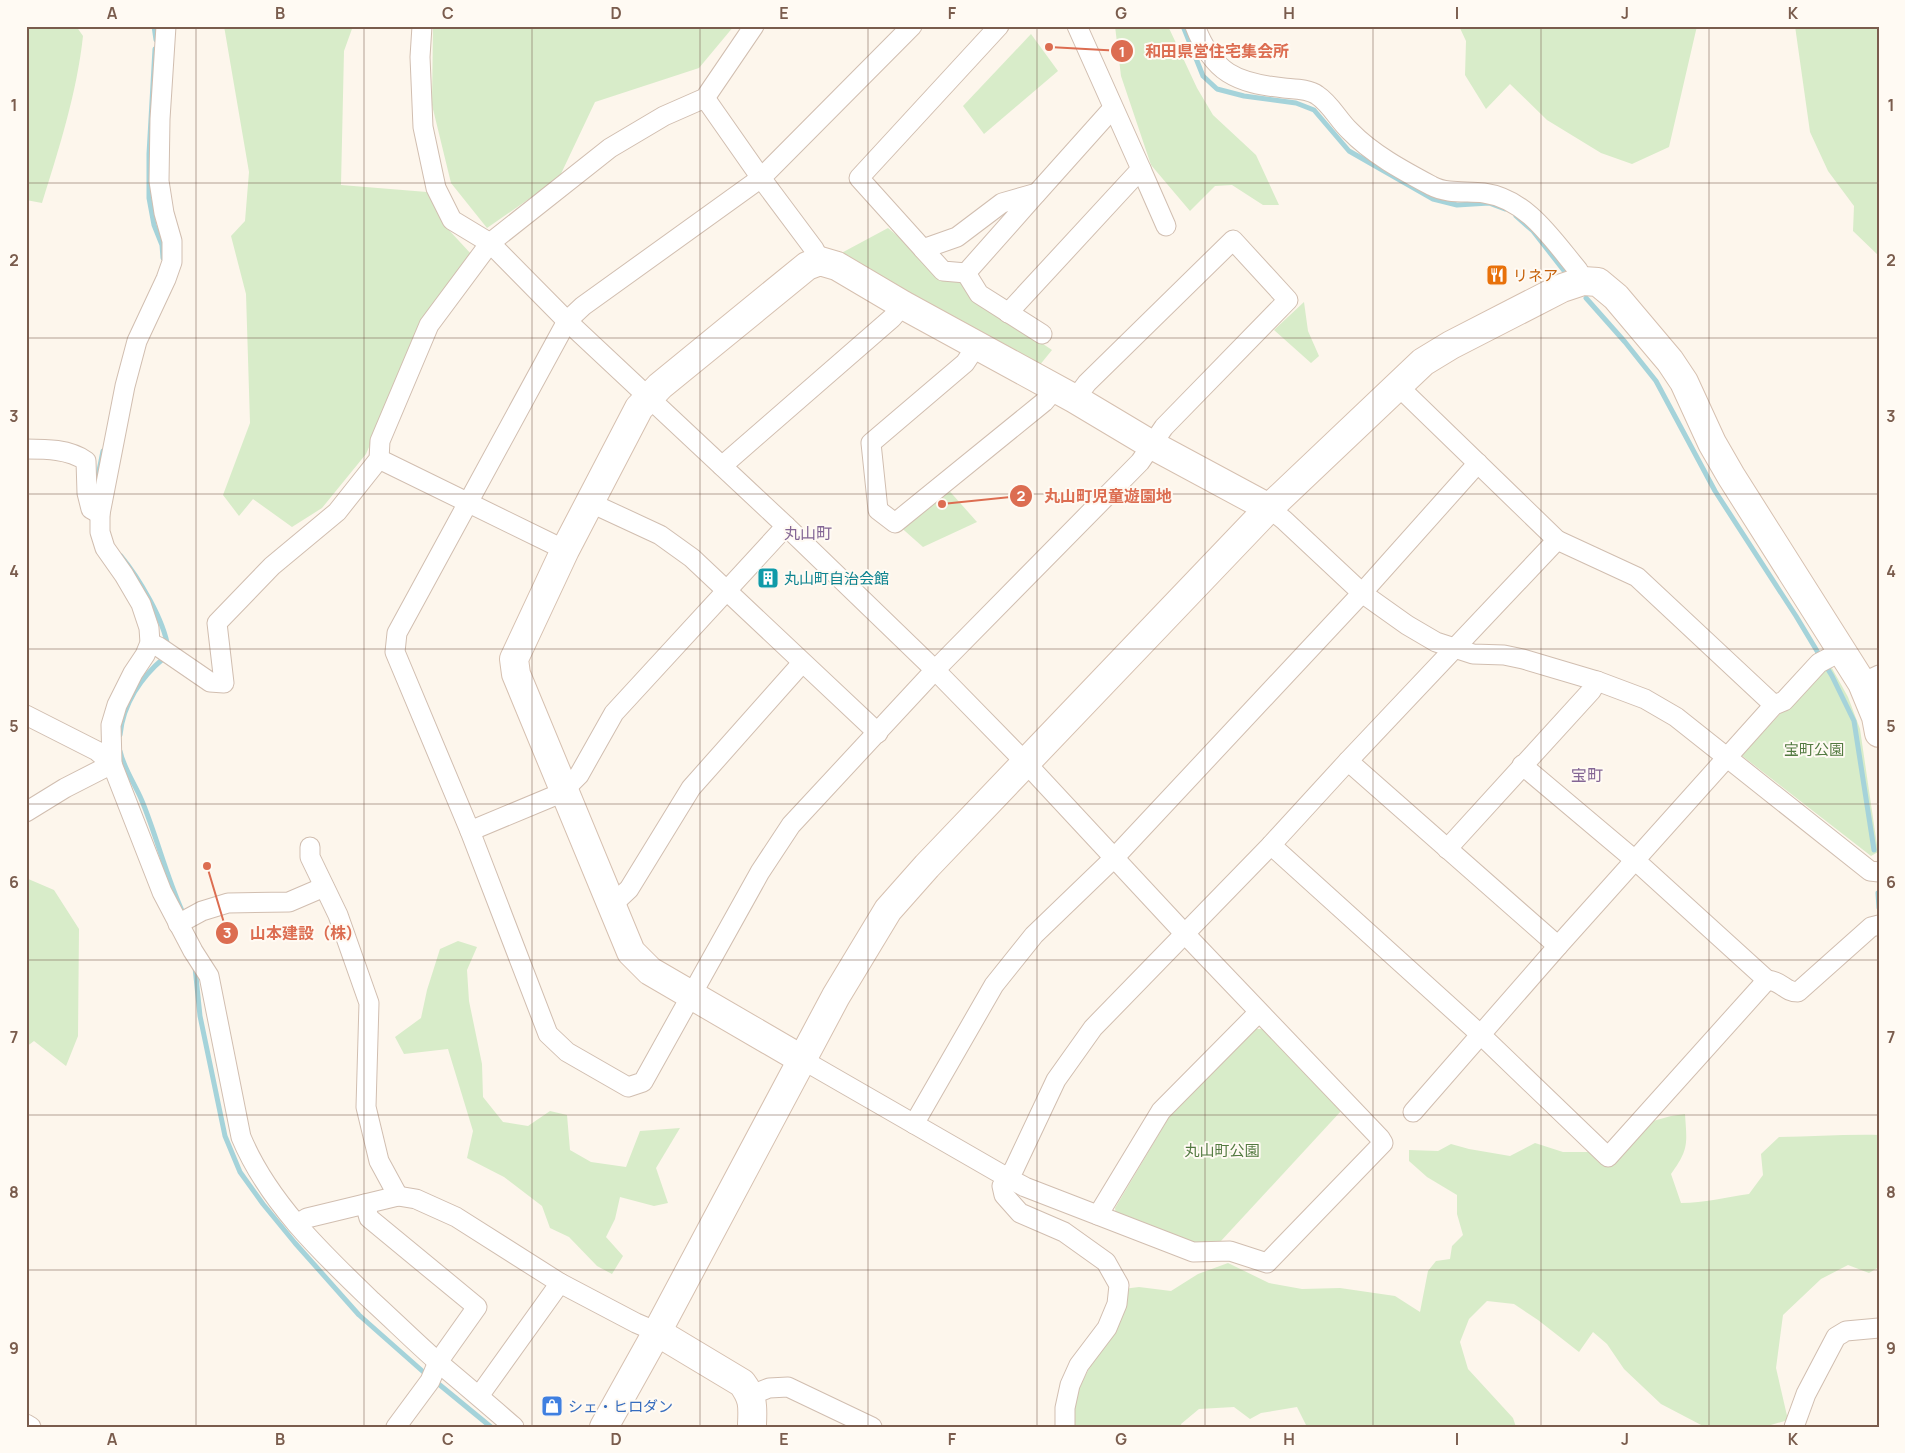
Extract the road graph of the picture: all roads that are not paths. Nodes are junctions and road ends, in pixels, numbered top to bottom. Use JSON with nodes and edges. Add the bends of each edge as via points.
{"nodes":[{"id":1,"x":166,"y":26,"type":"edge"},
{"id":2,"x":422,"y":26,"type":"edge"},
{"id":3,"x":754,"y":26,"type":"edge"},
{"id":4,"x":912,"y":26,"type":"edge"},
{"id":5,"x":999,"y":26,"type":"edge"},
{"id":6,"x":1077,"y":26,"type":"edge"},
{"id":7,"x":1195,"y":26,"type":"edge"},
{"id":8,"x":705,"y":98,"type":"junction"},
{"id":9,"x":1113,"y":108,"type":"junction"},
{"id":10,"x":1140,"y":169,"type":"junction"},
{"id":11,"x":761,"y":178,"type":"junction"},
{"id":12,"x":1037,"y":192,"type":"junction"},
{"id":13,"x":1166,"y":226,"type":"dead end"},
{"id":14,"x":490,"y":243,"type":"junction"},
{"id":15,"x":923,"y":249,"type":"junction"},
{"id":16,"x":820,"y":261,"type":"junction"},
{"id":17,"x":966,"y":273,"type":"junction"},
{"id":18,"x":1583,"y":281,"type":"junction"},
{"id":19,"x":903,"y":305,"type":"junction"},
{"id":20,"x":1008,"y":313,"type":"junction"},
{"id":21,"x":566,"y":322,"type":"junction"},
{"id":22,"x":1042,"y":334,"type":"dead end"},
{"id":23,"x":977,"y":345,"type":"junction"},
{"id":24,"x":1398,"y":385,"type":"junction"},
{"id":25,"x":1066,"y":394,"type":"junction"},
{"id":26,"x":649,"y":397,"type":"junction"},
{"id":27,"x":1152,"y":445,"type":"junction"},
{"id":28,"x":26,"y":449,"type":"edge"},
{"id":29,"x":379,"y":460,"type":"junction"},
{"id":30,"x":1478,"y":463,"type":"junction"},
{"id":31,"x":722,"y":466,"type":"junction"},
{"id":32,"x":467,"y":502,"type":"junction"},
{"id":33,"x":591,"y":503,"type":"junction"},
{"id":34,"x":1269,"y":508,"type":"junction"},
{"id":35,"x":100,"y":514,"type":"junction"},
{"id":36,"x":786,"y":526,"type":"junction"},
{"id":37,"x":1557,"y":540,"type":"junction"},
{"id":38,"x":565,"y":550,"type":"junction"},
{"id":39,"x":726,"y":590,"type":"junction"},
{"id":40,"x":1362,"y":593,"type":"junction"},
{"id":41,"x":150,"y":644,"type":"junction"},
{"id":42,"x":1454,"y":649,"type":"junction"},
{"id":43,"x":1842,"y":651,"type":"junction"},
{"id":44,"x":802,"y":663,"type":"junction"},
{"id":45,"x":935,"y":670,"type":"junction"},
{"id":46,"x":1870,"y":679,"type":"edge"},
{"id":47,"x":1597,"y":681,"type":"junction"},
{"id":48,"x":1774,"y":705,"type":"junction"},
{"id":49,"x":26,"y":715,"type":"edge"},
{"id":50,"x":878,"y":733,"type":"junction"},
{"id":51,"x":1879,"y":733,"type":"edge"},
{"id":52,"x":1727,"y":759,"type":"junction"},
{"id":53,"x":1348,"y":761,"type":"junction"},
{"id":54,"x":1025,"y":762,"type":"junction"},
{"id":55,"x":112,"y":764,"type":"junction"},
{"id":56,"x":1522,"y":766,"type":"junction"},
{"id":57,"x":564,"y":790,"type":"junction"},
{"id":58,"x":26,"y":812,"type":"edge"},
{"id":59,"x":470,"y":831,"type":"junction"},
{"id":60,"x":1271,"y":845,"type":"junction"},
{"id":61,"x":310,"y":847,"type":"dead end"},
{"id":62,"x":1447,"y":849,"type":"junction"},
{"id":63,"x":1115,"y":857,"type":"junction"},
{"id":64,"x":1636,"y":861,"type":"junction"},
{"id":65,"x":1879,"y":872,"type":"edge"},
{"id":66,"x":324,"y":887,"type":"junction"},
{"id":67,"x":612,"y":905,"type":"junction"},
{"id":68,"x":178,"y":924,"type":"junction"},
{"id":69,"x":1878,"y":925,"type":"edge"},
{"id":70,"x":1185,"y":934,"type":"junction"},
{"id":71,"x":1558,"y":946,"type":"junction"},
{"id":72,"x":1767,"y":980,"type":"junction"},
{"id":73,"x":691,"y":996,"type":"junction"},
{"id":74,"x":1259,"y":1012,"type":"junction"},
{"id":75,"x":1481,"y":1035,"type":"junction"},
{"id":76,"x":803,"y":1060,"type":"junction"},
{"id":77,"x":1413,"y":1112,"type":"dead end"},
{"id":78,"x":914,"y":1124,"type":"junction"},
{"id":79,"x":1008,"y":1178,"type":"junction"},
{"id":80,"x":398,"y":1196,"type":"junction"},
{"id":81,"x":365,"y":1204,"type":"junction"},
{"id":82,"x":1098,"y":1215,"type":"junction"},
{"id":83,"x":298,"y":1224,"type":"junction"},
{"id":84,"x":560,"y":1283,"type":"junction"},
{"id":85,"x":1879,"y":1328,"type":"edge"},
{"id":86,"x":657,"y":1332,"type":"junction"},
{"id":87,"x":438,"y":1362,"type":"junction"},
{"id":88,"x":751,"y":1395,"type":"junction"},
{"id":89,"x":478,"y":1396,"type":"junction"},
{"id":90,"x":26,"y":1424,"type":"edge"},
{"id":91,"x":753,"y":1426,"type":"edge"},
{"id":92,"x":31,"y":1427,"type":"edge"},
{"id":93,"x":396,"y":1427,"type":"edge"},
{"id":94,"x":514,"y":1427,"type":"edge"},
{"id":95,"x":604,"y":1427,"type":"edge"},
{"id":96,"x":872,"y":1427,"type":"edge"},
{"id":97,"x":1065,"y":1427,"type":"edge"},
{"id":98,"x":1794,"y":1427,"type":"edge"}],
"edges":[{"from":1,"to":35,"type":"street","via":[[160,181],[172,241],[172,262],[137,341],[124,386]]},
{"from":2,"to":14,"type":"street","via":[[420,57],[424,127],[436,188],[452,220]]},
{"from":3,"to":8,"type":"street"},
{"from":4,"to":11,"type":"street"},
{"from":5,"to":15,"type":"street","via":[[859,178]]},
{"from":6,"to":9,"type":"street"},
{"from":7,"to":18,"type":"street","via":[[1201,43],[1219,67],[1233,78],[1316,94],[1349,131],[1371,149],[1434,188],[1485,193],[1510,200],[1531,215],[1578,270]]},
{"from":8,"to":11,"type":"street"},
{"from":8,"to":14,"type":"street","via":[[664,116],[610,148]]},
{"from":9,"to":10,"type":"street"},
{"from":9,"to":12,"type":"street"},
{"from":10,"to":13,"type":"street"},
{"from":10,"to":20,"type":"street"},
{"from":11,"to":16,"type":"street"},
{"from":11,"to":21,"type":"street","via":[[583,306]]},
{"from":12,"to":15,"type":"street","via":[[1002,203],[957,237]]},
{"from":12,"to":17,"type":"street"},
{"from":14,"to":21,"type":"street"},
{"from":14,"to":29,"type":"street","via":[[429,325],[380,441]]},
{"from":15,"to":17,"type":"street","via":[[943,271]]},
{"from":16,"to":19,"type":"street","via":[[837,266]]},
{"from":16,"to":26,"type":"street","via":[[807,266]]},
{"from":17,"to":20,"type":"street","via":[[979,294]]},
{"from":18,"to":24,"type":"street","via":[[1562,288],[1451,345],[1422,362]]},
{"from":18,"to":43,"type":"street","via":[[1598,282],[1616,298],[1670,361],[1684,382],[1731,476]]},
{"from":19,"to":23,"type":"street"},
{"from":19,"to":31,"type":"street"},
{"from":20,"to":22,"type":"street"},
{"from":21,"to":26,"type":"street"},
{"from":21,"to":32,"type":"street"},
{"from":23,"to":25,"type":"street"},
{"from":23,"to":25,"type":"street","via":[[965,363],[871,444],[878,510],[895,523],[1044,402]]},
{"from":24,"to":30,"type":"street"},
{"from":24,"to":34,"type":"street"},
{"from":25,"to":27,"type":"street"},
{"from":25,"to":27,"type":"street","via":[[1087,383],[1233,240],[1288,300],[1164,427]]},
{"from":26,"to":31,"type":"street"},
{"from":26,"to":33,"type":"street","via":[[639,408]]},
{"from":27,"to":34,"type":"street"},
{"from":27,"to":45,"type":"street","via":[[1140,462]]},
{"from":28,"to":35,"type":"street","via":[[78,455],[86,461],[91,509]]},
{"from":29,"to":32,"type":"street"},
{"from":29,"to":41,"type":"street","via":[[338,512],[272,566],[218,623],[224,683],[210,682]]},
{"from":30,"to":37,"type":"street"},
{"from":30,"to":40,"type":"street"},
{"from":31,"to":36,"type":"street"},
{"from":32,"to":38,"type":"street"},
{"from":32,"to":59,"type":"street","via":[[397,633],[395,652]]},
{"from":33,"to":38,"type":"street"},
{"from":33,"to":39,"type":"street","via":[[660,535],[692,558]]},
{"from":34,"to":40,"type":"street"},
{"from":34,"to":54,"type":"street"},
{"from":35,"to":41,"type":"street","via":[[100,532],[105,548],[140,604],[149,628]]},
{"from":36,"to":39,"type":"street"},
{"from":36,"to":45,"type":"street"},
{"from":37,"to":42,"type":"street"},
{"from":37,"to":48,"type":"street","via":[[1637,577]]},
{"from":38,"to":57,"type":"street","via":[[514,659],[516,674]]},
{"from":39,"to":44,"type":"street"},
{"from":39,"to":57,"type":"street","via":[[614,713],[579,775]]},
{"from":40,"to":42,"type":"street","via":[[1407,625]]},
{"from":40,"to":63,"type":"street"},
{"from":41,"to":55,"type":"street","via":[[117,705],[111,726]]},
{"from":42,"to":47,"type":"street","via":[[1522,659]]},
{"from":42,"to":53,"type":"street"},
{"from":43,"to":46,"type":"street"},
{"from":43,"to":48,"type":"street","via":[[1819,663],[1784,702]]},
{"from":44,"to":50,"type":"street"},
{"from":44,"to":67,"type":"street","via":[[691,788],[629,889]]},
{"from":45,"to":50,"type":"street"},
{"from":45,"to":54,"type":"street"},
{"from":46,"to":51,"type":"street"},
{"from":47,"to":52,"type":"street","via":[[1645,699],[1676,717]]},
{"from":47,"to":56,"type":"street"},
{"from":48,"to":52,"type":"street"},
{"from":49,"to":55,"type":"street","via":[[97,752]]},
{"from":50,"to":73,"type":"street","via":[[791,825],[760,872]]},
{"from":52,"to":64,"type":"street"},
{"from":52,"to":65,"type":"street","via":[[1870,871]]},
{"from":53,"to":60,"type":"street"},
{"from":53,"to":62,"type":"street"},
{"from":54,"to":63,"type":"street"},
{"from":54,"to":76,"type":"street","via":[[888,910],[836,996]]},
{"from":55,"to":58,"type":"street"},
{"from":55,"to":68,"type":"street","via":[[162,892]]},
{"from":56,"to":62,"type":"street"},
{"from":56,"to":64,"type":"street"},
{"from":57,"to":59,"type":"street"},
{"from":57,"to":67,"type":"street"},
{"from":59,"to":73,"type":"street","via":[[548,1034],[567,1052],[628,1087],[643,1082]]},
{"from":60,"to":70,"type":"street"},
{"from":60,"to":75,"type":"street"},
{"from":61,"to":66,"type":"street","via":[[310,857]]},
{"from":62,"to":71,"type":"street"},
{"from":63,"to":70,"type":"street"},
{"from":63,"to":78,"type":"street","via":[[1034,935],[994,984]]},
{"from":64,"to":71,"type":"street"},
{"from":64,"to":72,"type":"street"},
{"from":66,"to":68,"type":"street","via":[[289,902],[228,903]]},
{"from":66,"to":80,"type":"street","via":[[338,915],[369,1003],[366,1107],[380,1161]]},
{"from":67,"to":73,"type":"street","via":[[631,952],[650,971]]},
{"from":68,"to":83,"type":"street","via":[[210,976],[241,1136],[250,1160]]},
{"from":69,"to":72,"type":"street","via":[[1871,927],[1798,992],[1791,992],[1776,981]]},
{"from":70,"to":74,"type":"street"},
{"from":70,"to":79,"type":"street","via":[[1093,1028],[1056,1080]]},
{"from":71,"to":75,"type":"street"},
{"from":72,"to":75,"type":"street","via":[[1608,1157]]},
{"from":73,"to":76,"type":"street"},
{"from":74,"to":82,"type":"street","via":[[1161,1111]]},
{"from":74,"to":82,"type":"street","via":[[1383,1143],[1266,1263],[1230,1251],[1192,1252]]},
{"from":75,"to":77,"type":"street"},
{"from":76,"to":78,"type":"street"},
{"from":76,"to":86,"type":"street"},
{"from":78,"to":79,"type":"street"},
{"from":79,"to":82,"type":"street"},
{"from":79,"to":97,"type":"street","via":[[1002,1186],[1004,1196],[1020,1213],[1064,1232],[1106,1262],[1119,1285],[1117,1304],[1107,1328],[1079,1365],[1070,1386]]},
{"from":80,"to":81,"type":"street"},
{"from":80,"to":84,"type":"street","via":[[416,1199],[456,1217]]},
{"from":81,"to":83,"type":"street","via":[[307,1218]]},
{"from":81,"to":87,"type":"street","via":[[368,1218],[477,1307]]},
{"from":83,"to":87,"type":"street","via":[[350,1280]]},
{"from":84,"to":86,"type":"street"},
{"from":84,"to":89,"type":"street"},
{"from":85,"to":98,"type":"street","via":[[1846,1331],[1836,1337],[1806,1394]]},
{"from":86,"to":88,"type":"street","via":[[742,1383]]},
{"from":86,"to":95,"type":"street"},
{"from":87,"to":89,"type":"street"},
{"from":87,"to":93,"type":"street","via":[[430,1381]]},
{"from":88,"to":91,"type":"street"},
{"from":88,"to":96,"type":"street","via":[[768,1388],[788,1387]]},
{"from":89,"to":94,"type":"street"},
{"from":90,"to":92,"type":"street"}]}
